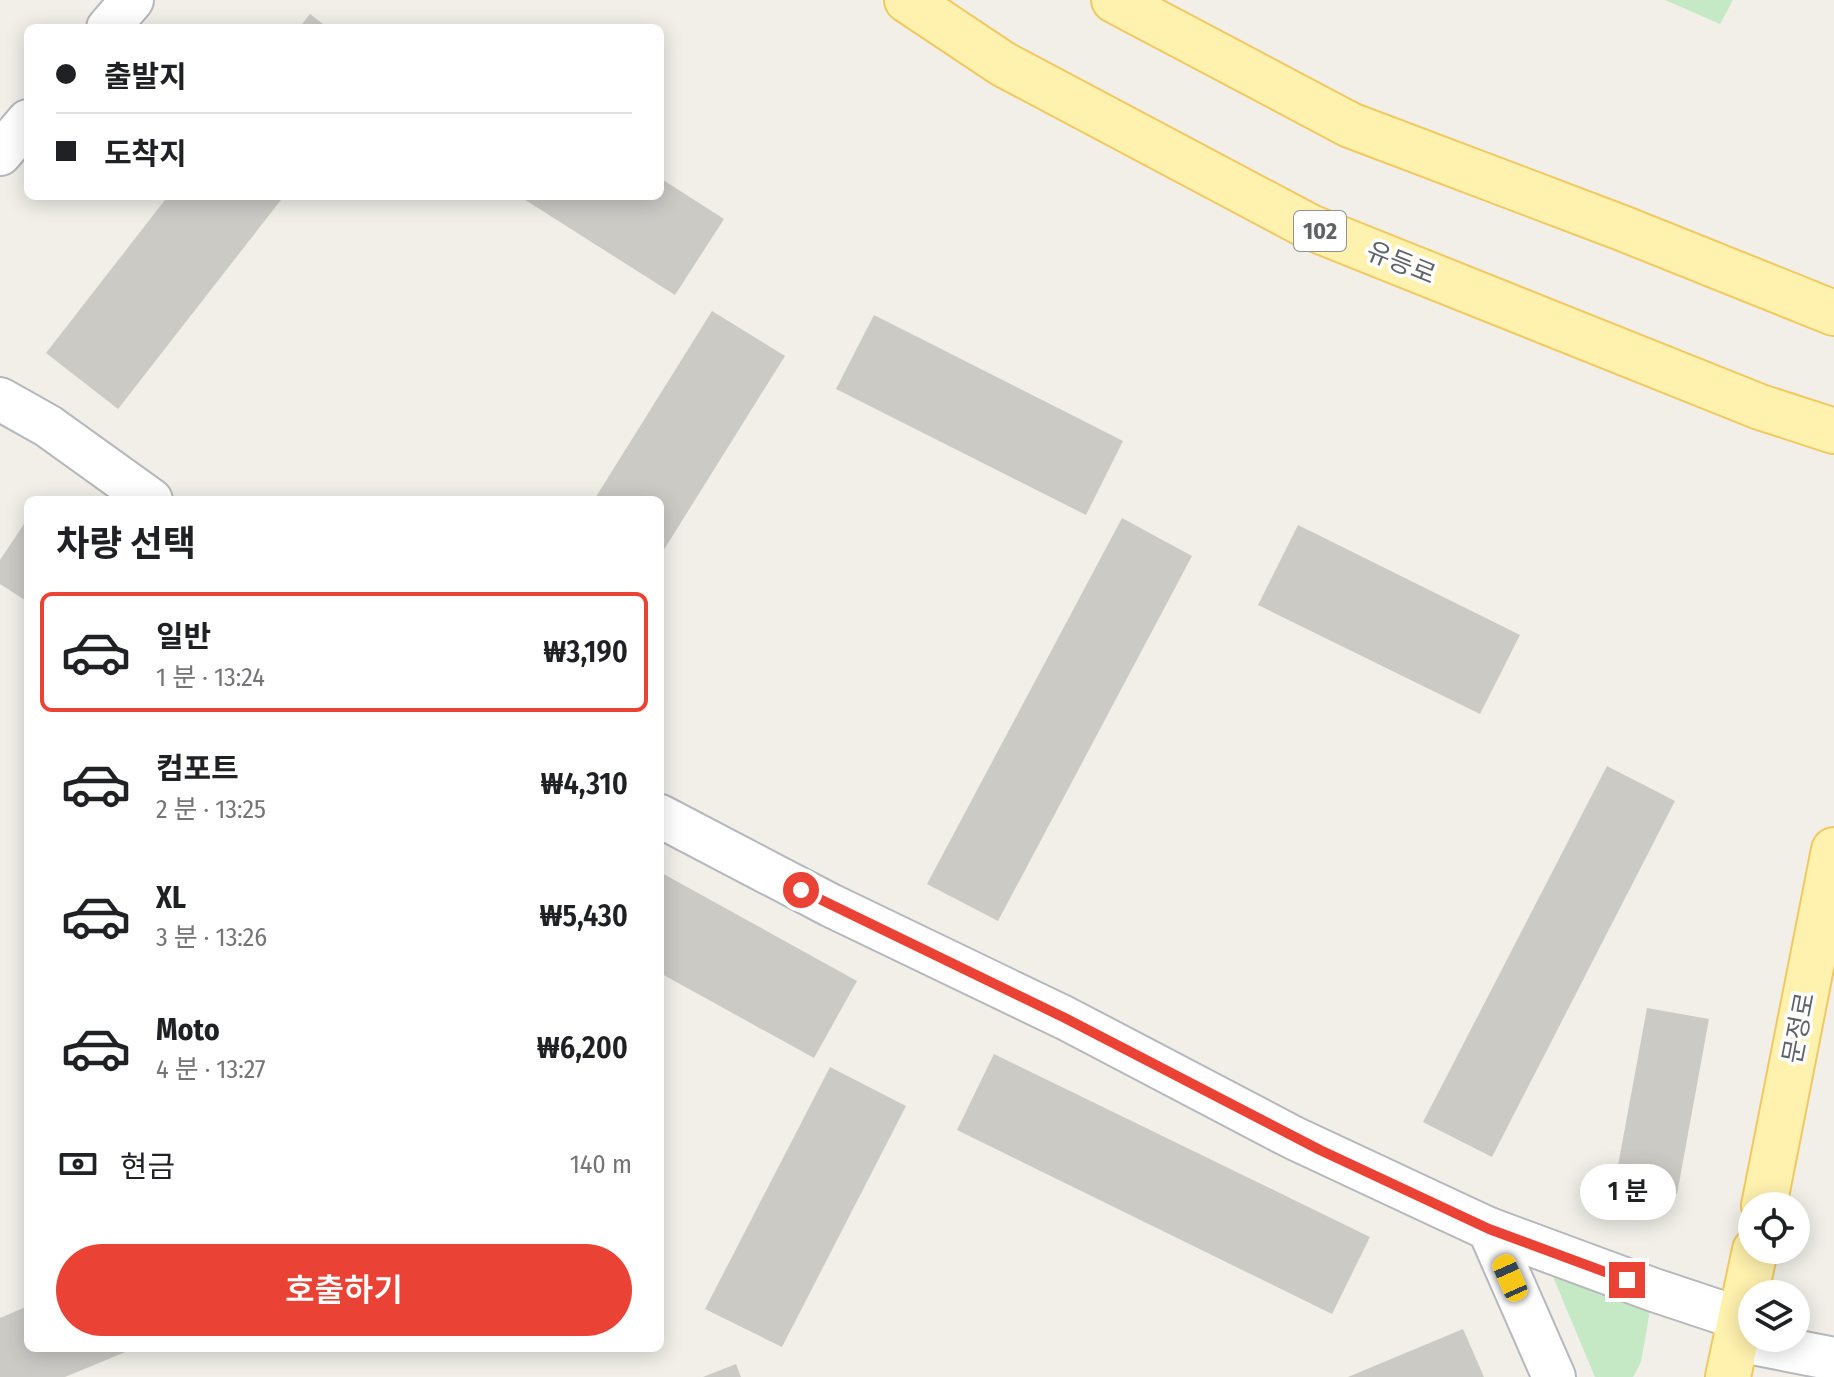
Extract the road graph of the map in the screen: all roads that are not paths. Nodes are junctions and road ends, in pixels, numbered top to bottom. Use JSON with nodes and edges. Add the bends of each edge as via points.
{"nodes":[{"id":1,"x":132,"y":0,"type":"edge"},
{"id":2,"x":907,"y":0,"type":"edge"},
{"id":3,"x":1114,"y":0,"type":"edge"},
{"id":4,"x":111,"y":24,"type":"edge"},
{"id":5,"x":24,"y":126,"type":"edge"},
{"id":6,"x":0,"y":154,"type":"edge"},
{"id":7,"x":1834,"y":313,"type":"edge"},
{"id":8,"x":0,"y":399,"type":"edge"},
{"id":9,"x":1834,"y":431,"type":"edge"},
{"id":10,"x":145,"y":496,"type":"edge"},
{"id":11,"x":664,"y":818,"type":"edge"},
{"id":12,"x":1834,"y":850,"type":"edge"},
{"id":13,"x":1767,"y":1192,"type":"edge"},
{"id":14,"x":1489,"y":1229,"type":"junction"},
{"id":15,"x":1752,"y":1264,"type":"edge"},
{"id":16,"x":1736,"y":1345,"type":"edge"},
{"id":17,"x":1834,"y":1359,"type":"edge"},
{"id":18,"x":1554,"y":1377,"type":"edge"}],
"edges":[{"from":1,"to":4,"type":"street"},
{"from":2,"to":9,"type":"main road","name":"유등로","number":"102","via":[[1003,64],[1310,227],[1760,407]]},
{"from":3,"to":7,"type":"main road","via":[[1350,125]]},
{"from":5,"to":6,"type":"street"},
{"from":8,"to":10,"type":"street","via":[[48,426]]},
{"from":11,"to":14,"type":"street","via":[[1294,1138]]},
{"from":12,"to":13,"type":"main road","name":"문정로"},
{"from":14,"to":16,"type":"street","via":[[1654,1290]]},
{"from":14,"to":18,"type":"street"},
{"from":15,"to":16,"type":"main road"},
{"from":16,"to":17,"type":"street"}]}
